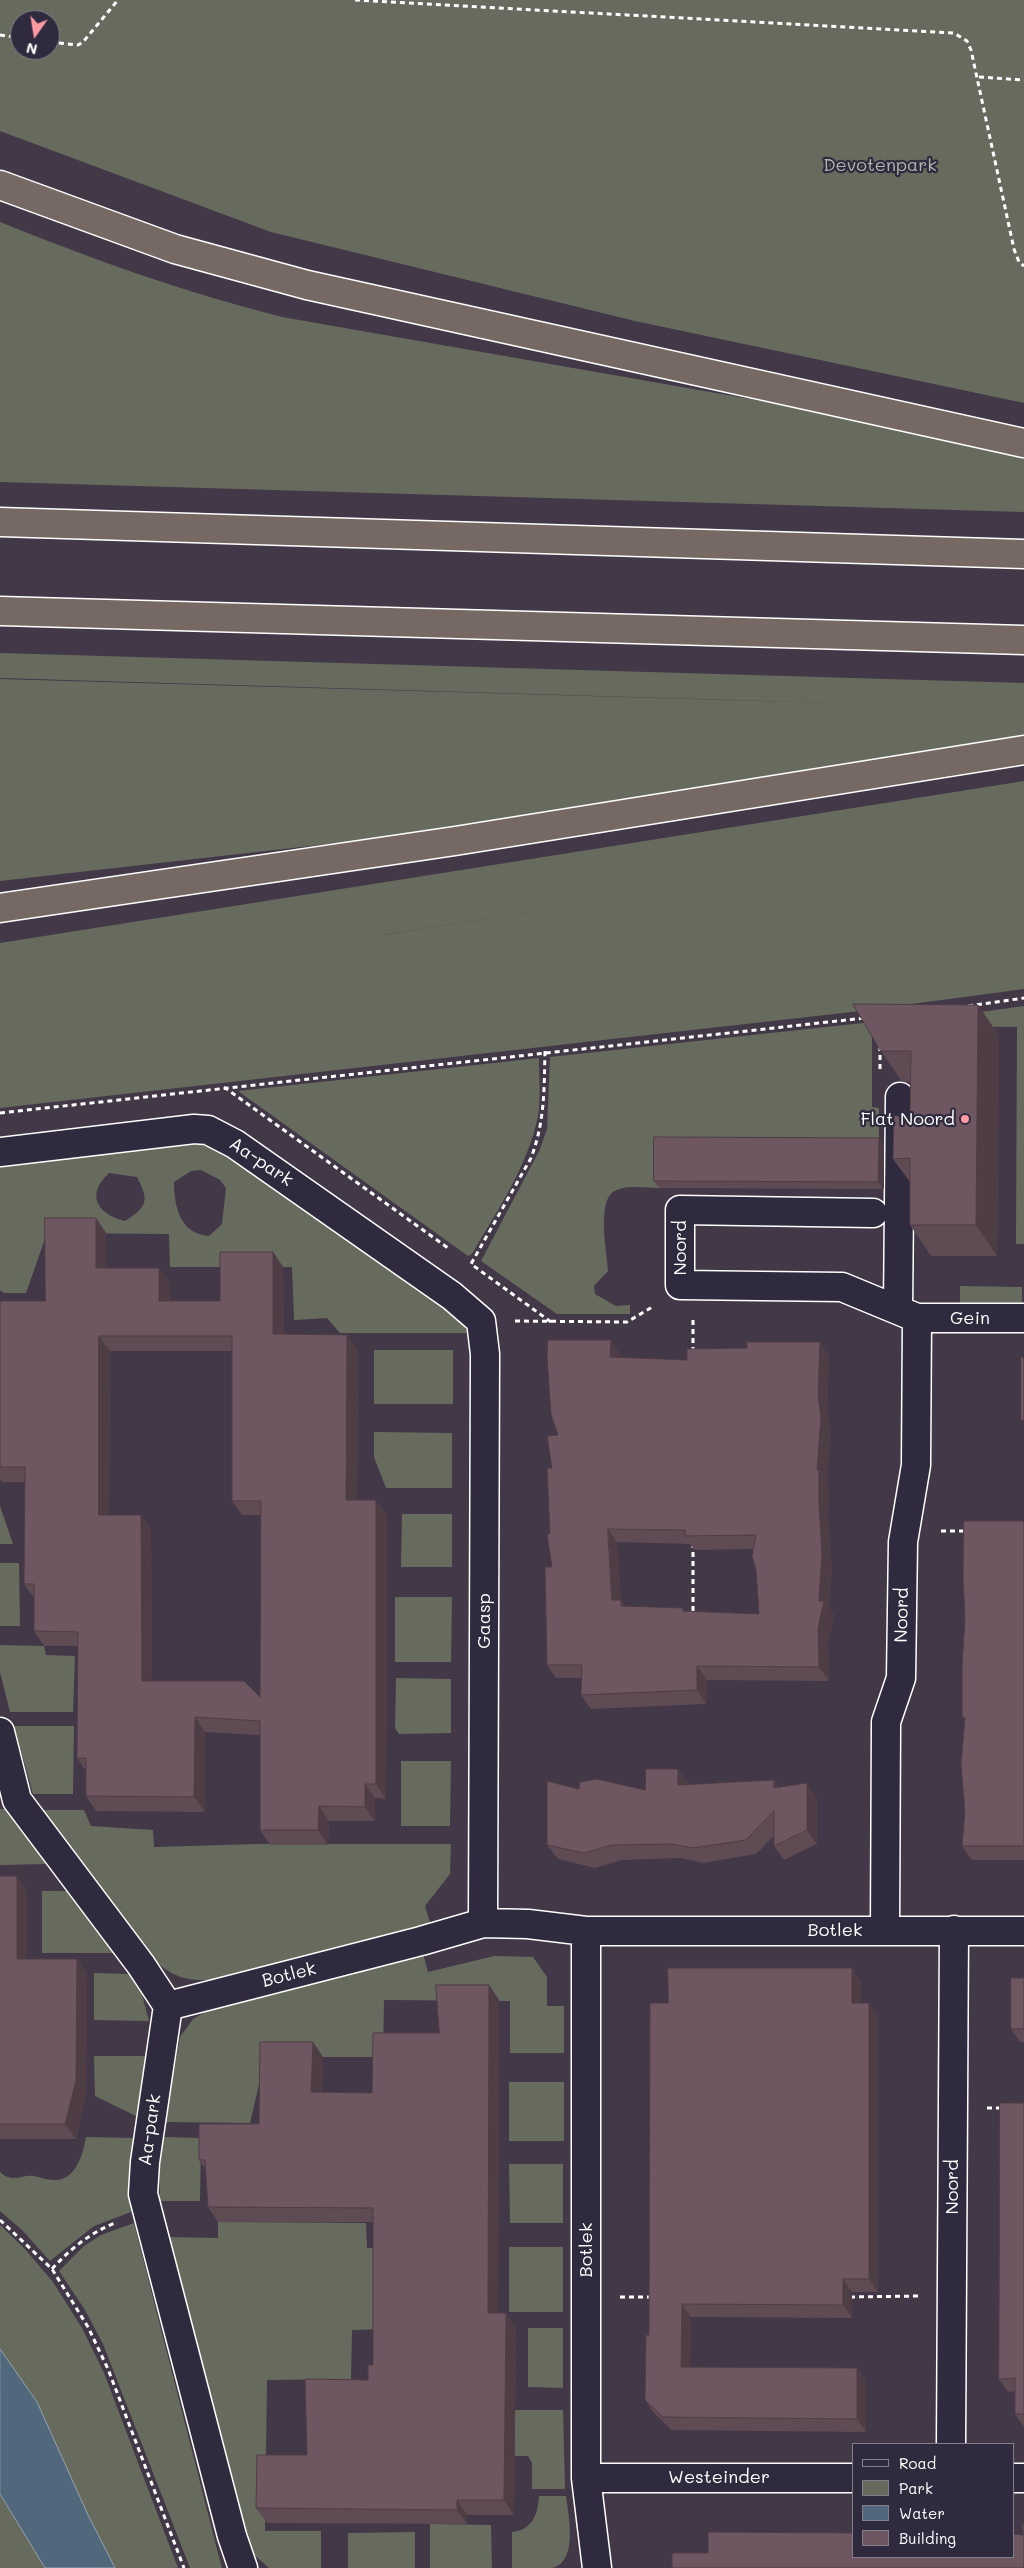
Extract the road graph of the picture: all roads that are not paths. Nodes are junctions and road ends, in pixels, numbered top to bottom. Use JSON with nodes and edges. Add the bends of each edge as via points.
{"nodes":[{"id":1,"x":0,"y":185,"type":"edge"},
{"id":2,"x":1024,"y":443,"type":"edge"},
{"id":3,"x":0,"y":522,"type":"edge"},
{"id":4,"x":1024,"y":554,"type":"edge"},
{"id":5,"x":0,"y":611,"type":"edge"},
{"id":6,"x":1024,"y":640,"type":"edge"},
{"id":7,"x":1024,"y":750,"type":"edge"},
{"id":8,"x":0,"y":908,"type":"edge"},
{"id":9,"x":900,"y":1097,"type":"road end"},
{"id":10,"x":0,"y":1152,"type":"edge"},
{"id":11,"x":873,"y":1213,"type":"dead end"},
{"id":12,"x":907,"y":1314,"type":"junction"},
{"id":13,"x":1024,"y":1318,"type":"edge"},
{"id":14,"x":481,"y":1320,"type":"joint"},
{"id":15,"x":0,"y":1732,"type":"edge"},
{"id":16,"x":482,"y":1923,"type":"junction"},
{"id":17,"x":885,"y":1930,"type":"junction"},
{"id":18,"x":954,"y":1930,"type":"junction"},
{"id":19,"x":586,"y":1931,"type":"junction"},
{"id":20,"x":1024,"y":1931,"type":"edge"},
{"id":21,"x":168,"y":2006,"type":"junction"},
{"id":22,"x":951,"y":2443,"type":"edge"},
{"id":23,"x":586,"y":2478,"type":"junction"},
{"id":24,"x":852,"y":2478,"type":"edge"},
{"id":25,"x":243,"y":2568,"type":"edge"},
{"id":26,"x":597,"y":2568,"type":"edge"}],
"edges":[{"from":1,"to":2,"type":"highway","via":[[175,249],[307,286]]},
{"from":3,"to":4,"type":"highway"},
{"from":5,"to":6,"type":"highway"},
{"from":7,"to":8,"type":"highway","via":[[456,841]]},
{"from":9,"to":12,"type":"street","name":"Noord"},
{"from":10,"to":14,"type":"street","name":"Aa-park","via":[[174,1130],[208,1130],[235,1144],[452,1296]]},
{"from":11,"to":12,"type":"street","name":"Noord","via":[[680,1210],[687,1285],[842,1287]]},
{"from":12,"to":13,"type":"street","name":"Gein"},
{"from":12,"to":17,"type":"street","name":"Noord","via":[[916,1465],[903,1542],[901,1678],[886,1722]]},
{"from":14,"to":16,"type":"street","name":"Gaasp","via":[[485,1354]]},
{"from":15,"to":21,"type":"street","via":[[17,1800]]},
{"from":16,"to":19,"type":"street","name":"Botlek","via":[[528,1924]]},
{"from":16,"to":21,"type":"street","name":"Botlek"},
{"from":17,"to":18,"type":"street","name":"Botlek"},
{"from":17,"to":19,"type":"street","name":"Botlek"},
{"from":18,"to":20,"type":"street","name":"Botlek"},
{"from":18,"to":22,"type":"street","name":"Noord"},
{"from":19,"to":23,"type":"street","name":"Botlek"},
{"from":21,"to":25,"type":"street","name":"Aa-park","via":[[143,2178],[146,2209]]},
{"from":23,"to":24,"type":"street","name":"Westeinder"},
{"from":23,"to":26,"type":"street","name":"Botlek"}]}
